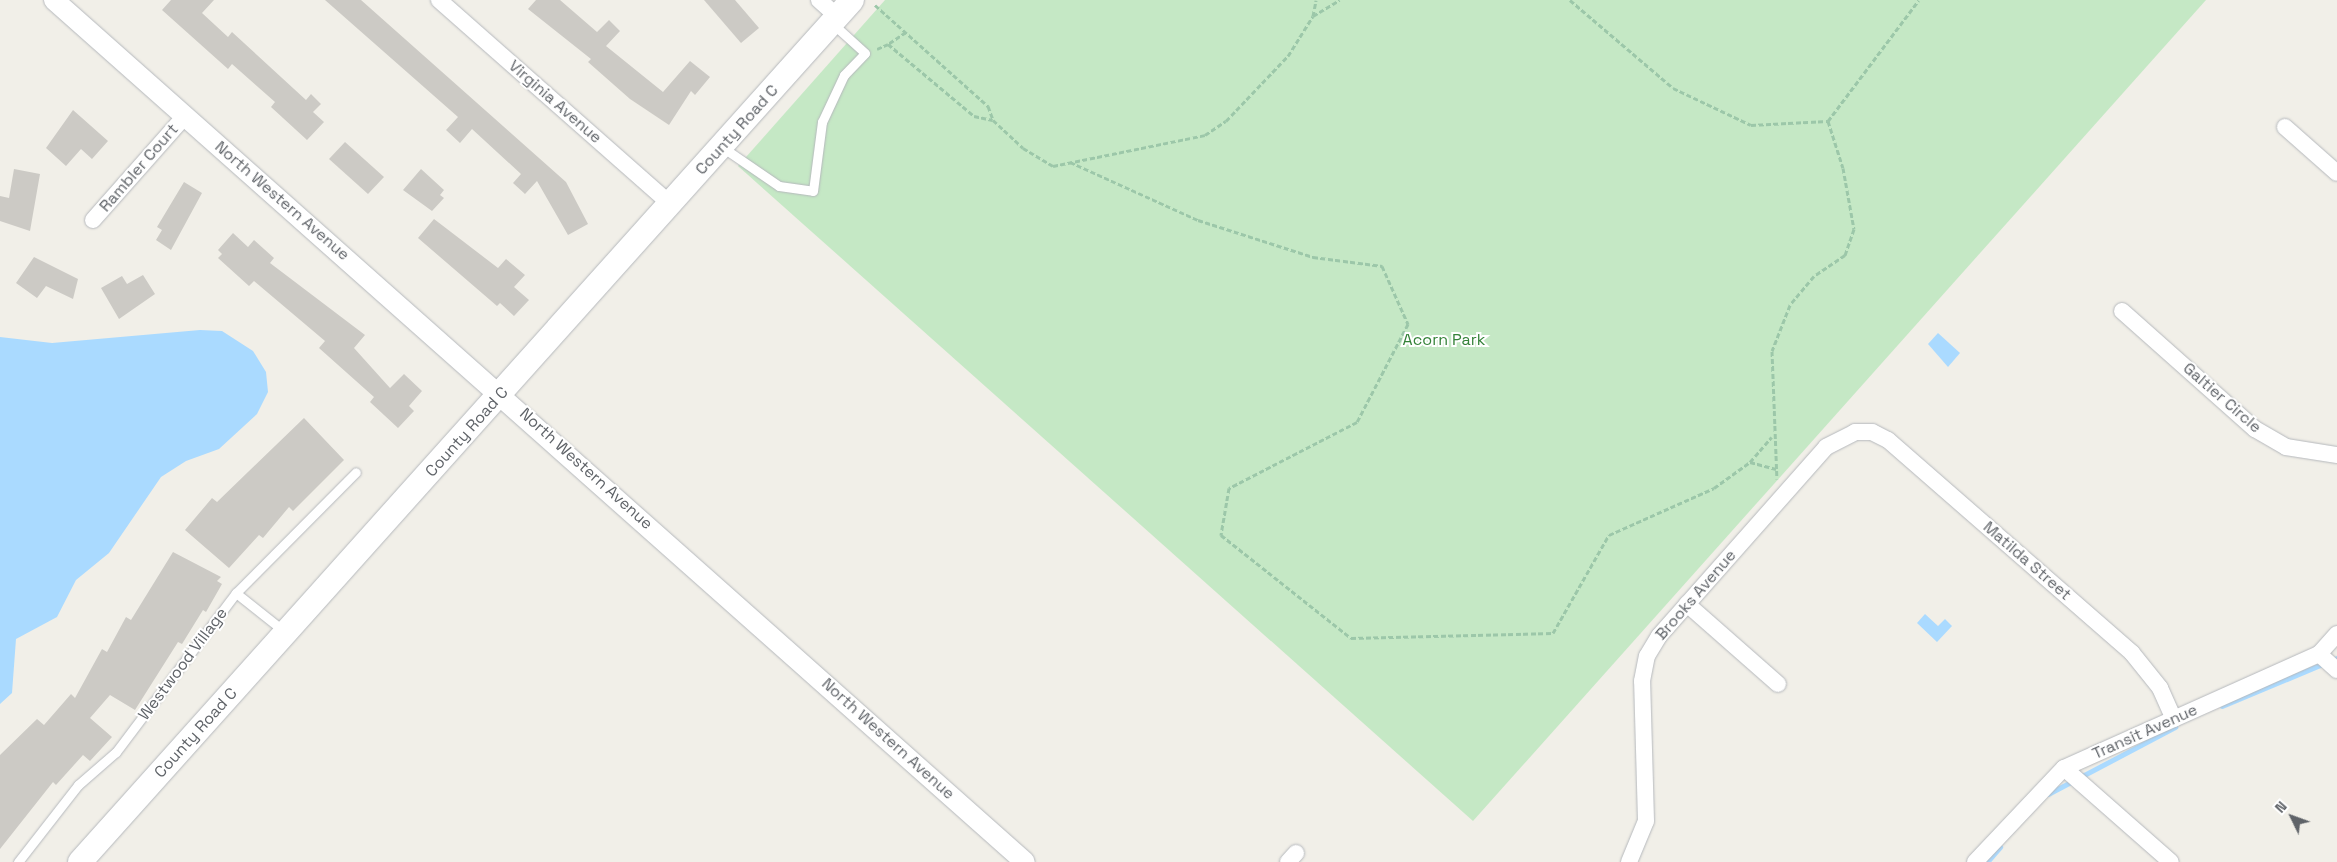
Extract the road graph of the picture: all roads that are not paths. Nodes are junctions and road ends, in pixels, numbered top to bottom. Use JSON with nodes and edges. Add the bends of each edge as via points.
{"nodes":[{"id":1,"x":54,"y":0,"type":"edge"},
{"id":2,"x":440,"y":0,"type":"edge"},
{"id":3,"x":819,"y":0,"type":"edge"},
{"id":4,"x":840,"y":13,"type":"edge"},
{"id":5,"x":185,"y":116,"type":"junction"},
{"id":6,"x":2284,"y":127,"type":"dead end"},
{"id":7,"x":721,"y":147,"type":"junction"},
{"id":8,"x":2337,"y":173,"type":"edge"},
{"id":9,"x":670,"y":204,"type":"junction"},
{"id":10,"x":93,"y":220,"type":"dead end"},
{"id":11,"x":2122,"y":311,"type":"dead end"},
{"id":12,"x":501,"y":394,"type":"junction"},
{"id":13,"x":1855,"y":432,"type":"joint"},
{"id":14,"x":2337,"y":455,"type":"edge"},
{"id":15,"x":356,"y":472,"type":"dead end"},
{"id":16,"x":236,"y":593,"type":"junction"},
{"id":17,"x":1687,"y":604,"type":"junction"},
{"id":18,"x":286,"y":632,"type":"junction"},
{"id":19,"x":2337,"y":634,"type":"edge"},
{"id":20,"x":2319,"y":654,"type":"junction"},
{"id":21,"x":2337,"y":670,"type":"edge"},
{"id":22,"x":1778,"y":684,"type":"dead end"},
{"id":23,"x":2174,"y":719,"type":"junction"},
{"id":24,"x":2064,"y":768,"type":"junction"},
{"id":25,"x":89,"y":859,"type":"edge"},
{"id":26,"x":18,"y":862,"type":"edge"},
{"id":27,"x":1025,"y":862,"type":"edge"},
{"id":28,"x":1629,"y":862,"type":"edge"},
{"id":29,"x":1975,"y":862,"type":"edge"},
{"id":30,"x":2171,"y":862,"type":"edge"}],
"edges":[{"from":1,"to":5,"type":"street","name":"North Western Avenue"},
{"from":2,"to":9,"type":"street","name":"Virginia Avenue"},
{"from":3,"to":4,"type":"street"},
{"from":4,"to":7,"type":"main road","name":"County Road C"},
{"from":4,"to":7,"type":"lane","via":[[865,53],[844,75],[822,122],[813,191],[779,186]]},
{"from":5,"to":10,"type":"street","name":"Rambler Court"},
{"from":5,"to":12,"type":"street","name":"North Western Avenue"},
{"from":6,"to":8,"type":"street"},
{"from":7,"to":9,"type":"main road","name":"County Road C"},
{"from":9,"to":12,"type":"main road","name":"County Road C"},
{"from":11,"to":14,"type":"street","name":"Galtier Circle","via":[[2255,428],[2286,446]]},
{"from":12,"to":18,"type":"main road","name":"County Road C"},
{"from":12,"to":27,"type":"street","name":"North Western Avenue"},
{"from":13,"to":17,"type":"street","name":"Brooks Avenue","via":[[1826,446]]},
{"from":13,"to":23,"type":"street","name":"Matilda Street","via":[[1872,432],[1888,440],[2132,653],[2160,688]]},
{"from":15,"to":16,"type":"lane","name":"Westwood Village"},
{"from":16,"to":18,"type":"lane"},
{"from":16,"to":26,"type":"lane","name":"Westwood Village","via":[[116,752],[78,785]]},
{"from":17,"to":22,"type":"street"},
{"from":17,"to":28,"type":"street","name":"Brooks Avenue","via":[[1647,656],[1642,681],[1646,821]]},
{"from":18,"to":25,"type":"main road","name":"County Road C"},
{"from":19,"to":20,"type":"street","name":"Transit Avenue"},
{"from":20,"to":21,"type":"street"},
{"from":20,"to":23,"type":"street","name":"Transit Avenue"},
{"from":23,"to":24,"type":"street","name":"Transit Avenue"},
{"from":24,"to":29,"type":"street","name":"Transit Avenue"},
{"from":24,"to":30,"type":"street"}]}
